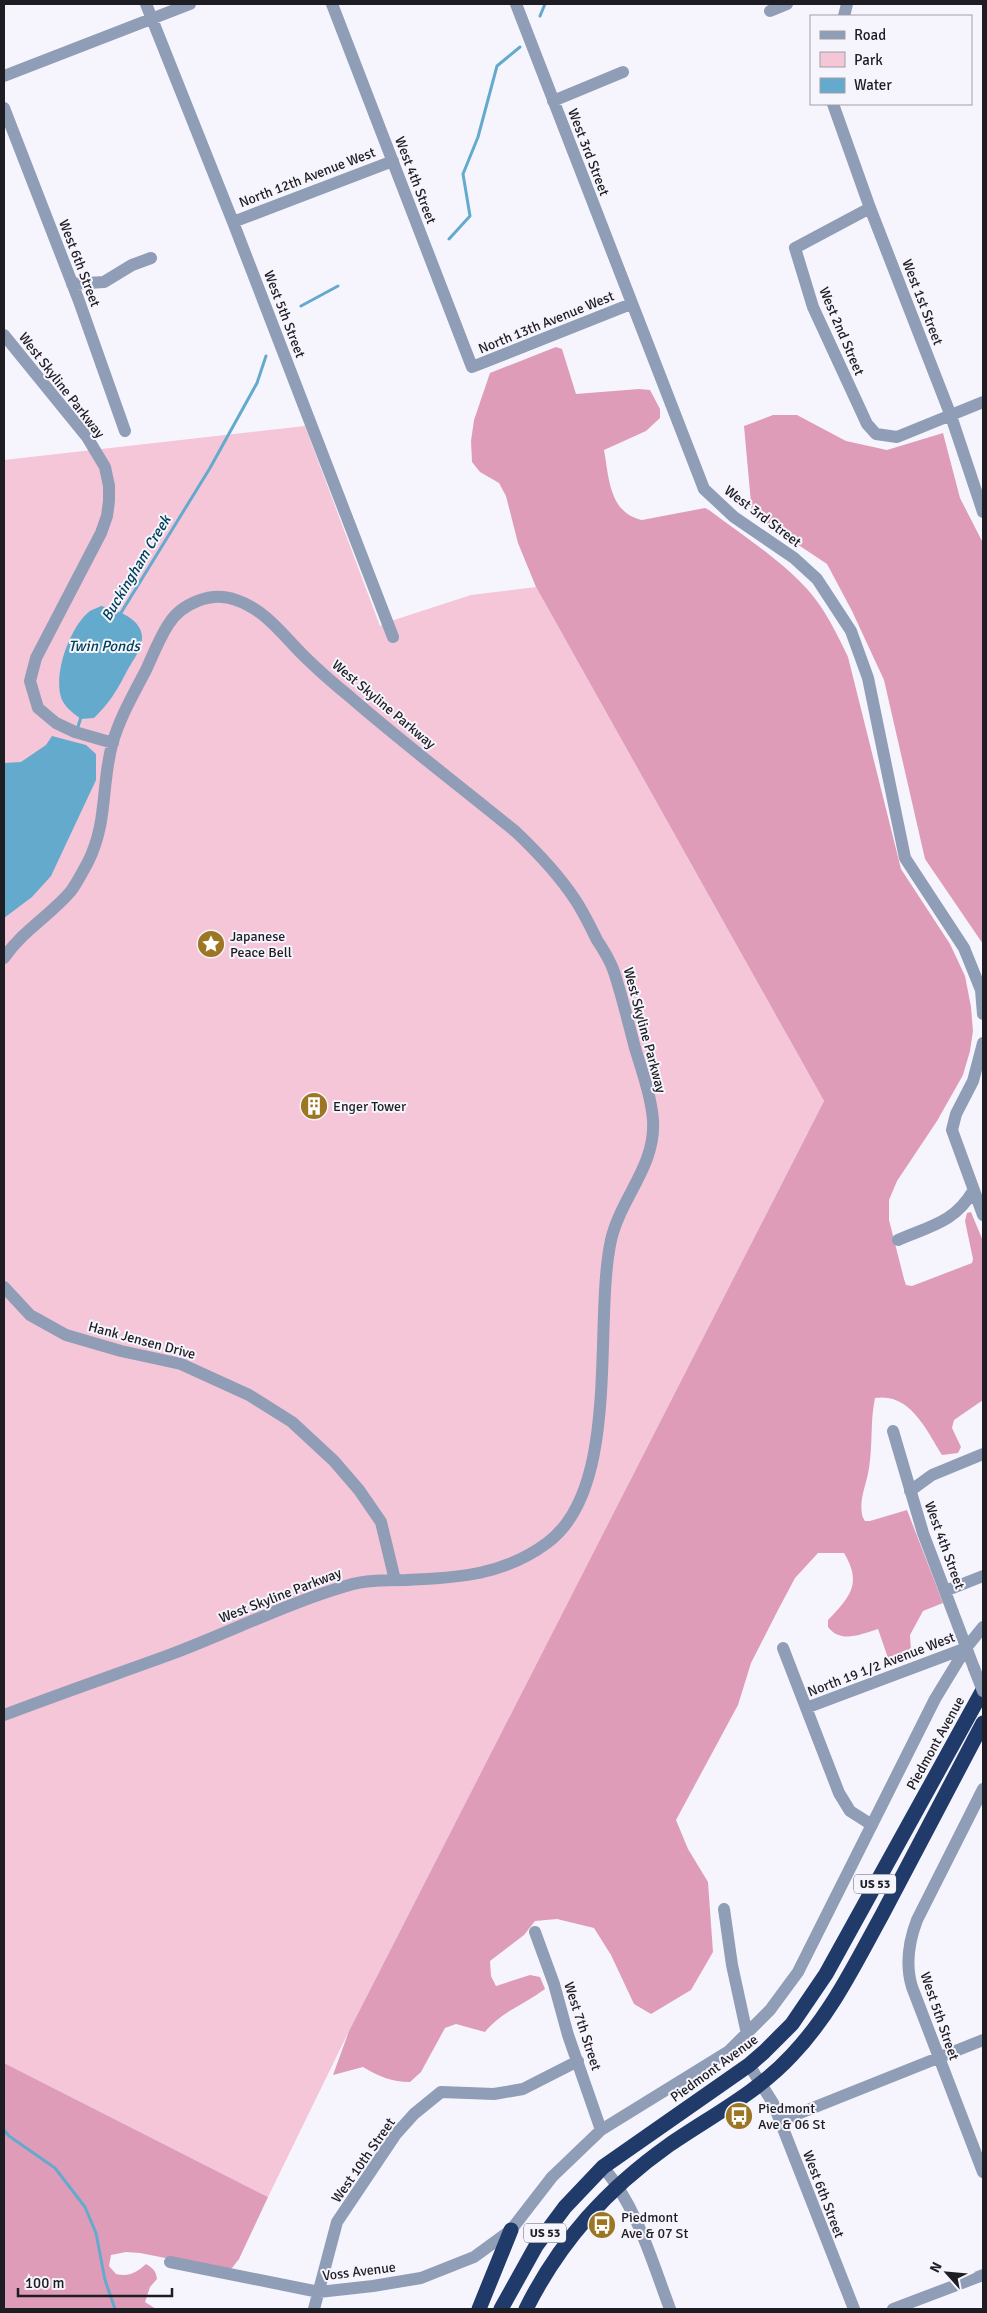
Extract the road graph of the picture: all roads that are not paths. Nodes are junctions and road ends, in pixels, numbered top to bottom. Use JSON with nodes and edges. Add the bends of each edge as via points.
{"nodes":[{"id":1,"x":146,"y":4,"type":"edge"},
{"id":2,"x":190,"y":4,"type":"edge"},
{"id":3,"x":332,"y":4,"type":"edge"},
{"id":4,"x":516,"y":4,"type":"edge"},
{"id":5,"x":787,"y":4,"type":"edge"},
{"id":6,"x":770,"y":12,"type":"dead end"},
{"id":7,"x":152,"y":19,"type":"junction"},
{"id":8,"x":623,"y":72,"type":"dead end"},
{"id":9,"x":4,"y":76,"type":"edge"},
{"id":10,"x":553,"y":101,"type":"junction"},
{"id":11,"x":833,"y":105,"type":"edge"},
{"id":12,"x":4,"y":108,"type":"edge"},
{"id":13,"x":393,"y":160,"type":"junction"},
{"id":14,"x":870,"y":208,"type":"junction"},
{"id":15,"x":233,"y":222,"type":"junction"},
{"id":16,"x":151,"y":258,"type":"dead end"},
{"id":17,"x":72,"y":284,"type":"junction"},
{"id":18,"x":631,"y":304,"type":"junction"},
{"id":19,"x":4,"y":335,"type":"edge"},
{"id":20,"x":472,"y":367,"type":"joint"},
{"id":21,"x":983,"y":402,"type":"edge"},
{"id":22,"x":951,"y":416,"type":"junction"},
{"id":23,"x":125,"y":431,"type":"dead end"},
{"id":24,"x":983,"y":512,"type":"edge"},
{"id":25,"x":393,"y":637,"type":"dead end"},
{"id":26,"x":112,"y":743,"type":"junction"},
{"id":27,"x":4,"y":958,"type":"edge"},
{"id":28,"x":983,"y":1014,"type":"edge"},
{"id":29,"x":983,"y":1043,"type":"edge"},
{"id":30,"x":974,"y":1191,"type":"junction"},
{"id":31,"x":983,"y":1215,"type":"edge"},
{"id":32,"x":898,"y":1240,"type":"dead end"},
{"id":33,"x":4,"y":1287,"type":"edge"},
{"id":34,"x":893,"y":1431,"type":"dead end"},
{"id":35,"x":983,"y":1454,"type":"edge"},
{"id":36,"x":910,"y":1492,"type":"junction"},
{"id":37,"x":983,"y":1576,"type":"edge"},
{"id":38,"x":395,"y":1580,"type":"junction"},
{"id":39,"x":945,"y":1591,"type":"junction"},
{"id":40,"x":983,"y":1627,"type":"edge"},
{"id":41,"x":783,"y":1648,"type":"dead end"},
{"id":42,"x":966,"y":1648,"type":"junction"},
{"id":43,"x":983,"y":1690,"type":"edge"},
{"id":44,"x":806,"y":1708,"type":"junction"},
{"id":45,"x":4,"y":1715,"type":"edge"},
{"id":46,"x":983,"y":1723,"type":"edge"},
{"id":47,"x":983,"y":1789,"type":"edge"},
{"id":48,"x":872,"y":1825,"type":"junction"},
{"id":49,"x":724,"y":1909,"type":"dead end"},
{"id":50,"x":535,"y":1932,"type":"dead end"},
{"id":51,"x":747,"y":2034,"type":"junction"},
{"id":52,"x":983,"y":2040,"type":"edge"},
{"id":53,"x":938,"y":2057,"type":"junction"},
{"id":54,"x":578,"y":2061,"type":"junction"},
{"id":55,"x":749,"y":2065,"type":"junction"},
{"id":56,"x":762,"y":2083,"type":"junction"},
{"id":57,"x":780,"y":2121,"type":"junction"},
{"id":58,"x":601,"y":2130,"type":"junction"},
{"id":59,"x":603,"y":2167,"type":"junction"},
{"id":60,"x":983,"y":2172,"type":"edge"},
{"id":61,"x":618,"y":2185,"type":"junction"},
{"id":62,"x":511,"y":2230,"type":"junction"},
{"id":63,"x":170,"y":2262,"type":"dead end"},
{"id":64,"x":983,"y":2275,"type":"edge"},
{"id":65,"x":319,"y":2292,"type":"junction"},
{"id":66,"x":314,"y":2309,"type":"edge"},
{"id":67,"x":479,"y":2309,"type":"edge"},
{"id":68,"x":501,"y":2309,"type":"edge"},
{"id":69,"x":526,"y":2309,"type":"edge"},
{"id":70,"x":670,"y":2309,"type":"edge"},
{"id":71,"x":854,"y":2309,"type":"edge"},
{"id":72,"x":892,"y":2309,"type":"edge"}],
"edges":[{"from":1,"to":7,"type":"street","name":"West 5th Street"},
{"from":2,"to":7,"type":"street"},
{"from":3,"to":13,"type":"street","name":"West 4th Street"},
{"from":4,"to":10,"type":"street","name":"West 3rd Street"},
{"from":5,"to":6,"type":"street"},
{"from":7,"to":9,"type":"street"},
{"from":7,"to":15,"type":"street","name":"West 5th Street"},
{"from":8,"to":10,"type":"street"},
{"from":10,"to":18,"type":"street","name":"West 3rd Street"},
{"from":11,"to":14,"type":"street","name":"West 1st Street"},
{"from":12,"to":17,"type":"street","name":"West 6th Street"},
{"from":13,"to":15,"type":"street","name":"North 12th Avenue West"},
{"from":13,"to":20,"type":"street","name":"West 4th Street"},
{"from":14,"to":22,"type":"street","name":"West 1st Street"},
{"from":14,"to":22,"type":"street","name":"West 2nd Street","via":[[795,248],[813,307],[867,424],[876,434],[897,436]]},
{"from":15,"to":25,"type":"street","name":"West 5th Street"},
{"from":16,"to":17,"type":"street","via":[[104,282]]},
{"from":17,"to":23,"type":"street","name":"West 6th Street"},
{"from":18,"to":20,"type":"street","name":"North 13th Avenue West"},
{"from":18,"to":28,"type":"street","name":"West 3rd Street","via":[[704,489],[734,517],[794,558],[817,579],[850,631],[868,678],[905,858],[964,948],[981,990]]},
{"from":19,"to":26,"type":"street","name":"West Skyline Parkway","via":[[87,437],[105,467],[109,486],[108,516],[36,658],[30,681],[38,708],[65,728]]},
{"from":21,"to":22,"type":"street"},
{"from":22,"to":24,"type":"street","name":"West 1st Street"},
{"from":26,"to":27,"type":"street","via":[[103,820],[88,862],[71,890],[14,944]]},
{"from":26,"to":38,"type":"street","name":"West Skyline Parkway","via":[[176,614],[206,598],[224,597],[252,607],[349,697],[516,832],[574,898],[612,966],[644,1078],[653,1117],[653,1140],[646,1164],[612,1235],[606,1269],[599,1411],[588,1482],[570,1517],[549,1542],[508,1566],[454,1578]]},
{"from":29,"to":30,"type":"street","via":[[973,1081],[956,1114],[952,1130]]},
{"from":30,"to":31,"type":"street"},
{"from":30,"to":32,"type":"street","via":[[958,1213]]},
{"from":33,"to":38,"type":"street","name":"Hank Jensen Drive","via":[[30,1315],[66,1334],[121,1351],[181,1364],[249,1395],[292,1422],[334,1461],[381,1522]]},
{"from":34,"to":36,"type":"street","name":"West 4th Street"},
{"from":35,"to":36,"type":"street","via":[[932,1475]]},
{"from":36,"to":39,"type":"street","name":"West 4th Street"},
{"from":37,"to":39,"type":"street"},
{"from":38,"to":45,"type":"street","name":"West Skyline Parkway","via":[[350,1584]]},
{"from":39,"to":42,"type":"street","name":"West 4th Street"},
{"from":40,"to":42,"type":"street","name":"Piedmont Avenue"},
{"from":41,"to":44,"type":"street"},
{"from":42,"to":43,"type":"street","name":"West 4th Street","bridge":true},
{"from":42,"to":44,"type":"street","name":"North 19 1/2 Avenue West"},
{"from":42,"to":48,"type":"street","name":"Piedmont Avenue","via":[[935,1699]]},
{"from":43,"to":55,"type":"highway","name":"Piedmont Avenue","number":"US 53","via":[[820,1984],[787,2029]]},
{"from":44,"to":48,"type":"street","via":[[842,1799],[853,1814]]},
{"from":46,"to":56,"type":"highway","number":"US 53","via":[[840,1992],[803,2043]]},
{"from":47,"to":53,"type":"street","name":"West 5th Street","via":[[914,1928],[908,1963],[912,1987]]},
{"from":48,"to":51,"type":"street","name":"Piedmont Avenue","via":[[798,1972],[770,2010]]},
{"from":49,"to":51,"type":"street"},
{"from":50,"to":54,"type":"street","name":"West 7th Street"},
{"from":51,"to":58,"type":"street","name":"Piedmont Avenue","via":[[729,2051]]},
{"from":52,"to":53,"type":"street"},
{"from":53,"to":57,"type":"street"},
{"from":53,"to":60,"type":"street","name":"West 5th Street"},
{"from":54,"to":58,"type":"street","name":"West 7th Street"},
{"from":54,"to":65,"type":"street","name":"West 10th Street","via":[[523,2089],[494,2094],[442,2092],[414,2114],[396,2134],[337,2222]]},
{"from":55,"to":56,"type":"street","name":"West 6th Street"},
{"from":55,"to":59,"type":"highway","name":"Piedmont Avenue","number":"US 53"},
{"from":56,"to":57,"type":"street","name":"West 6th Street"},
{"from":56,"to":61,"type":"highway","number":"US 53","via":[[669,2145]]},
{"from":57,"to":71,"type":"street","name":"West 6th Street"},
{"from":58,"to":62,"type":"street","name":"Piedmont Avenue","via":[[552,2177]]},
{"from":59,"to":61,"type":"street"},
{"from":59,"to":68,"type":"highway","name":"Piedmont Avenue","number":"US 53","via":[[565,2207],[536,2246]]},
{"from":61,"to":69,"type":"highway","number":"US 53","via":[[583,2220],[550,2264]]},
{"from":61,"to":70,"type":"street","via":[[639,2227]]},
{"from":62,"to":65,"type":"street","name":"Voss Avenue","via":[[474,2256],[421,2278]]},
{"from":62,"to":67,"type":"highway"},
{"from":63,"to":65,"type":"street","name":"Voss Avenue"},
{"from":64,"to":72,"type":"street"},
{"from":65,"to":66,"type":"street","name":"West 10th Street"}]}
